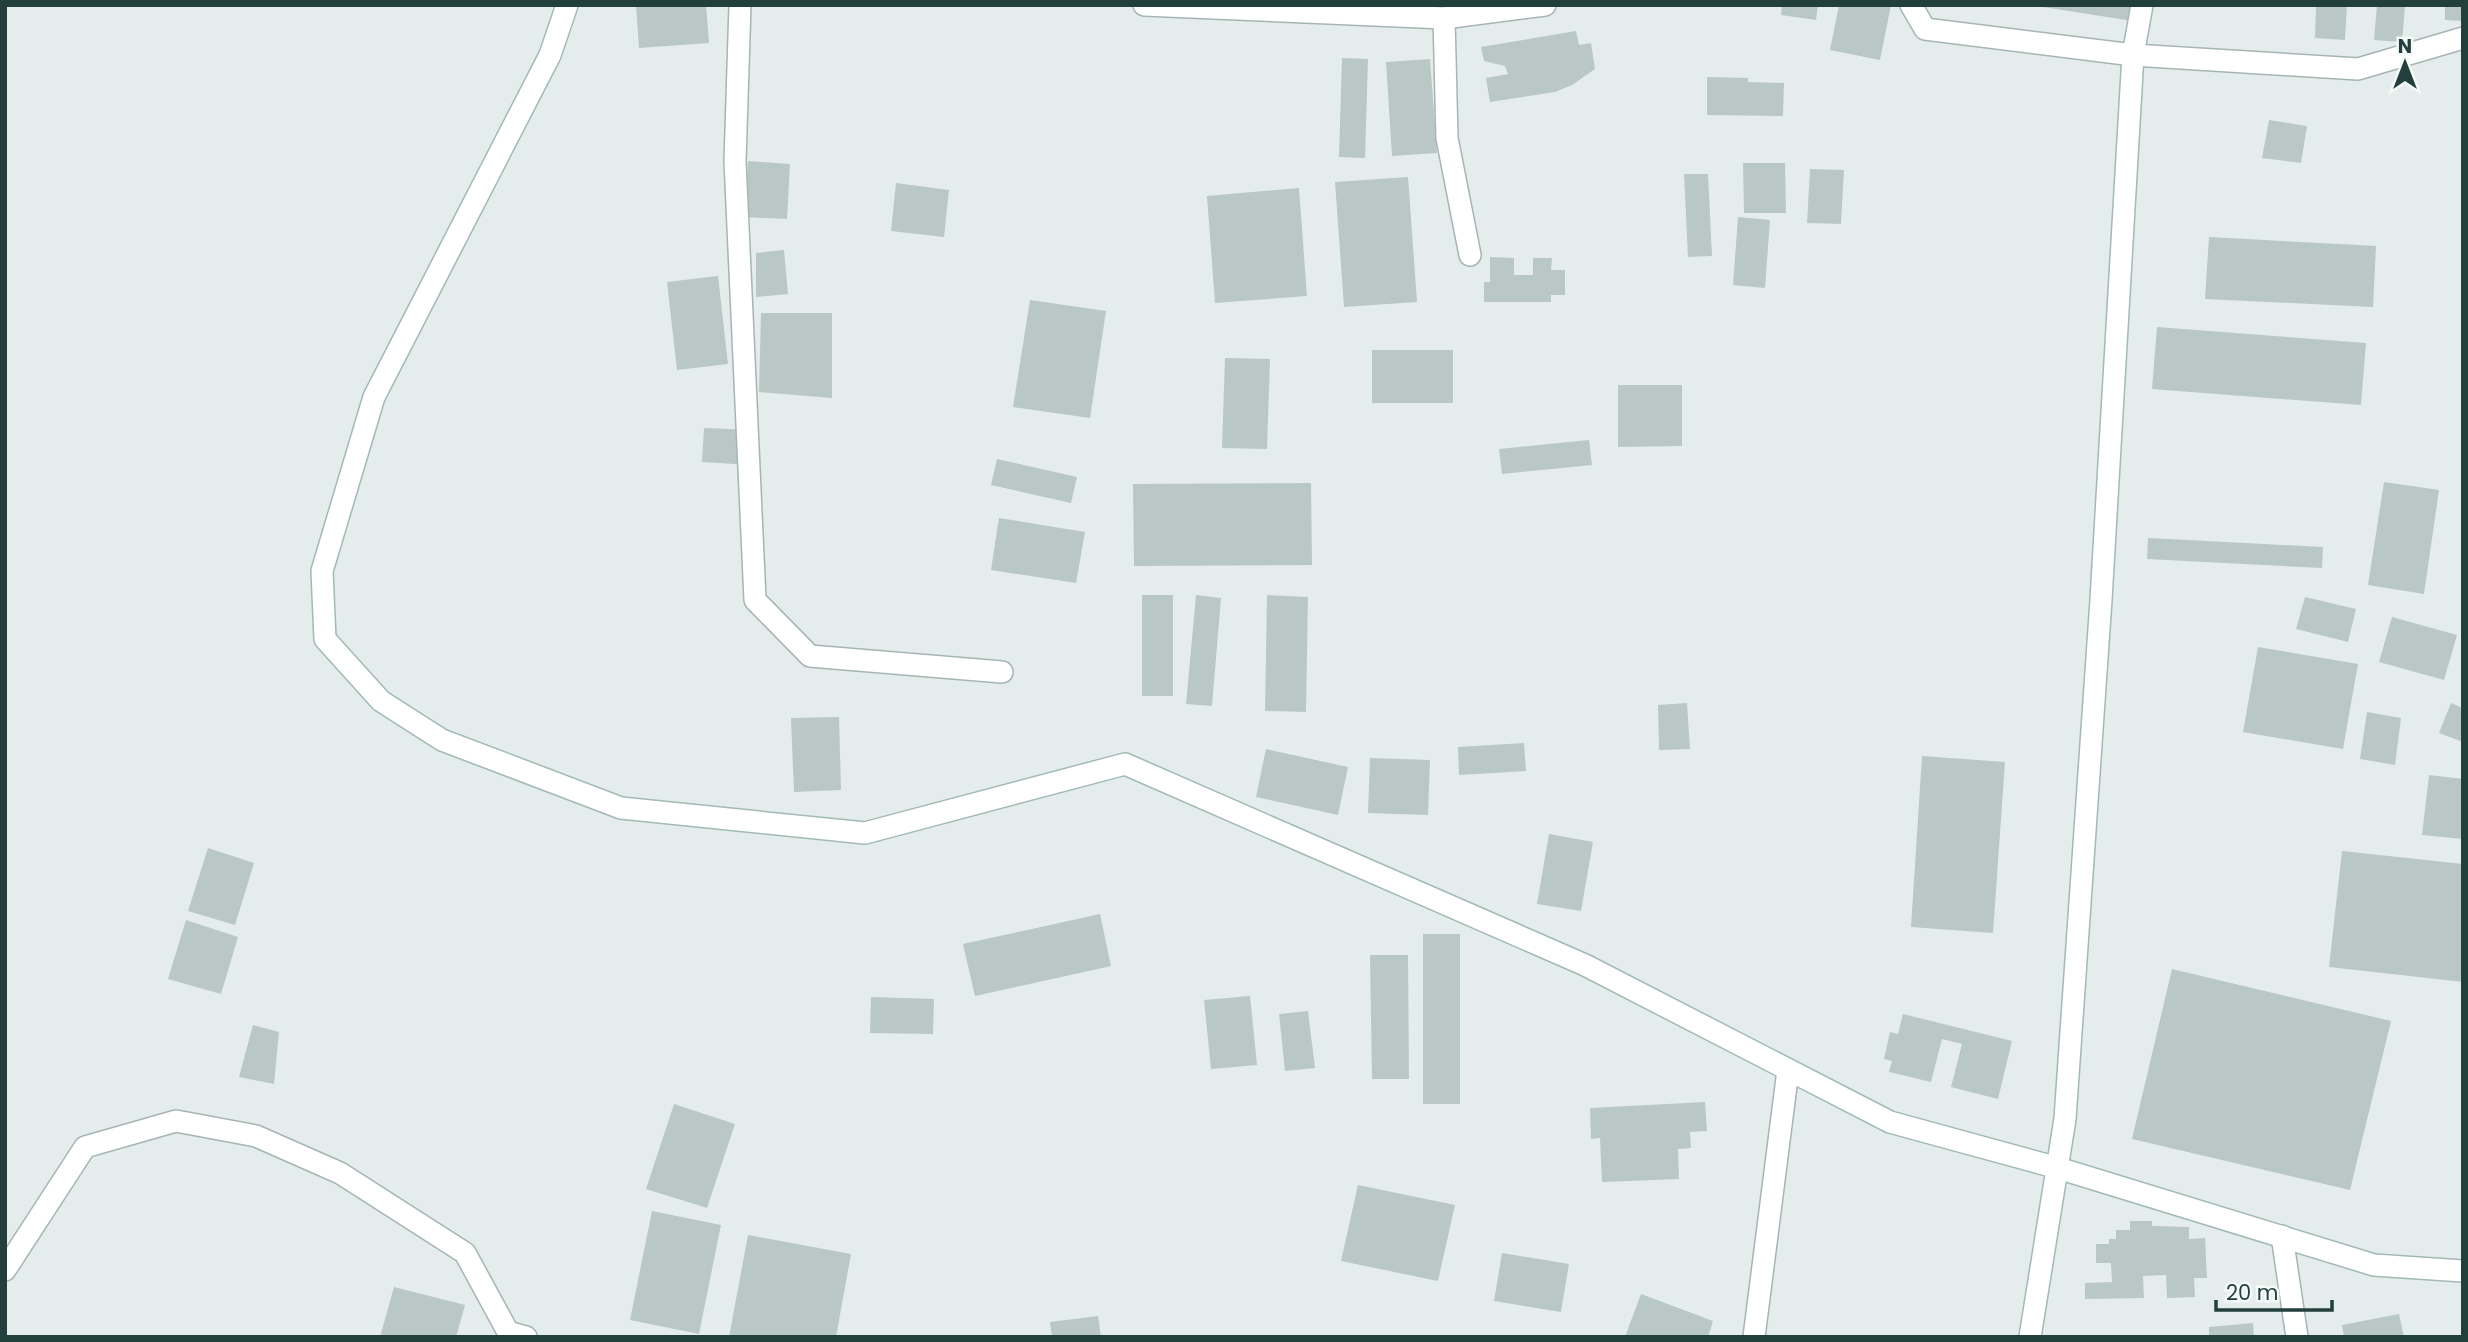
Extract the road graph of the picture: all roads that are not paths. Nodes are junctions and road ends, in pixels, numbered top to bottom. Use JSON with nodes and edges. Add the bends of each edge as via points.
{"nodes":[{"id":1,"x":567,"y":5,"type":"edge"},
{"id":2,"x":740,"y":5,"type":"edge"},
{"id":3,"x":1144,"y":5,"type":"edge"},
{"id":4,"x":1545,"y":5,"type":"edge"},
{"id":5,"x":1911,"y":5,"type":"edge"},
{"id":6,"x":2142,"y":5,"type":"edge"},
{"id":7,"x":1444,"y":19,"type":"junction"},
{"id":8,"x":2463,"y":38,"type":"edge"},
{"id":9,"x":2133,"y":55,"type":"junction"},
{"id":10,"x":1470,"y":255,"type":"dead end"},
{"id":11,"x":1002,"y":672,"type":"dead end"},
{"id":12,"x":1788,"y":1070,"type":"junction"},
{"id":13,"x":2058,"y":1168,"type":"junction"},
{"id":14,"x":2282,"y":1237,"type":"junction"},
{"id":15,"x":5,"y":1270,"type":"edge"},
{"id":16,"x":2463,"y":1271,"type":"edge"},
{"id":17,"x":512,"y":1335,"type":"edge"},
{"id":18,"x":1754,"y":1337,"type":"edge"},
{"id":19,"x":2031,"y":1337,"type":"edge"},
{"id":20,"x":2297,"y":1337,"type":"edge"}],
"edges":[{"from":1,"to":12,"type":"street","via":[[550,55],[374,397],[322,572],[325,639],[381,701],[442,740],[621,808],[865,834],[1125,764],[1585,965]]},
{"from":2,"to":11,"type":"street","via":[[735,161],[754,600],[810,656]]},
{"from":3,"to":7,"type":"street"},
{"from":4,"to":7,"type":"street"},
{"from":5,"to":9,"type":"street","via":[[1925,29]]},
{"from":6,"to":9,"type":"street"},
{"from":7,"to":10,"type":"street","via":[[1447,138]]},
{"from":8,"to":9,"type":"street","via":[[2358,69]]},
{"from":9,"to":13,"type":"street","via":[[2066,1119]]},
{"from":12,"to":13,"type":"street","via":[[1890,1122]]},
{"from":12,"to":18,"type":"street"},
{"from":13,"to":14,"type":"street"},
{"from":13,"to":19,"type":"street"},
{"from":14,"to":16,"type":"street","via":[[2374,1265]]},
{"from":14,"to":20,"type":"street"},
{"from":15,"to":17,"type":"street","via":[[85,1147],[176,1121],[256,1136],[340,1173],[465,1253]]}]}
